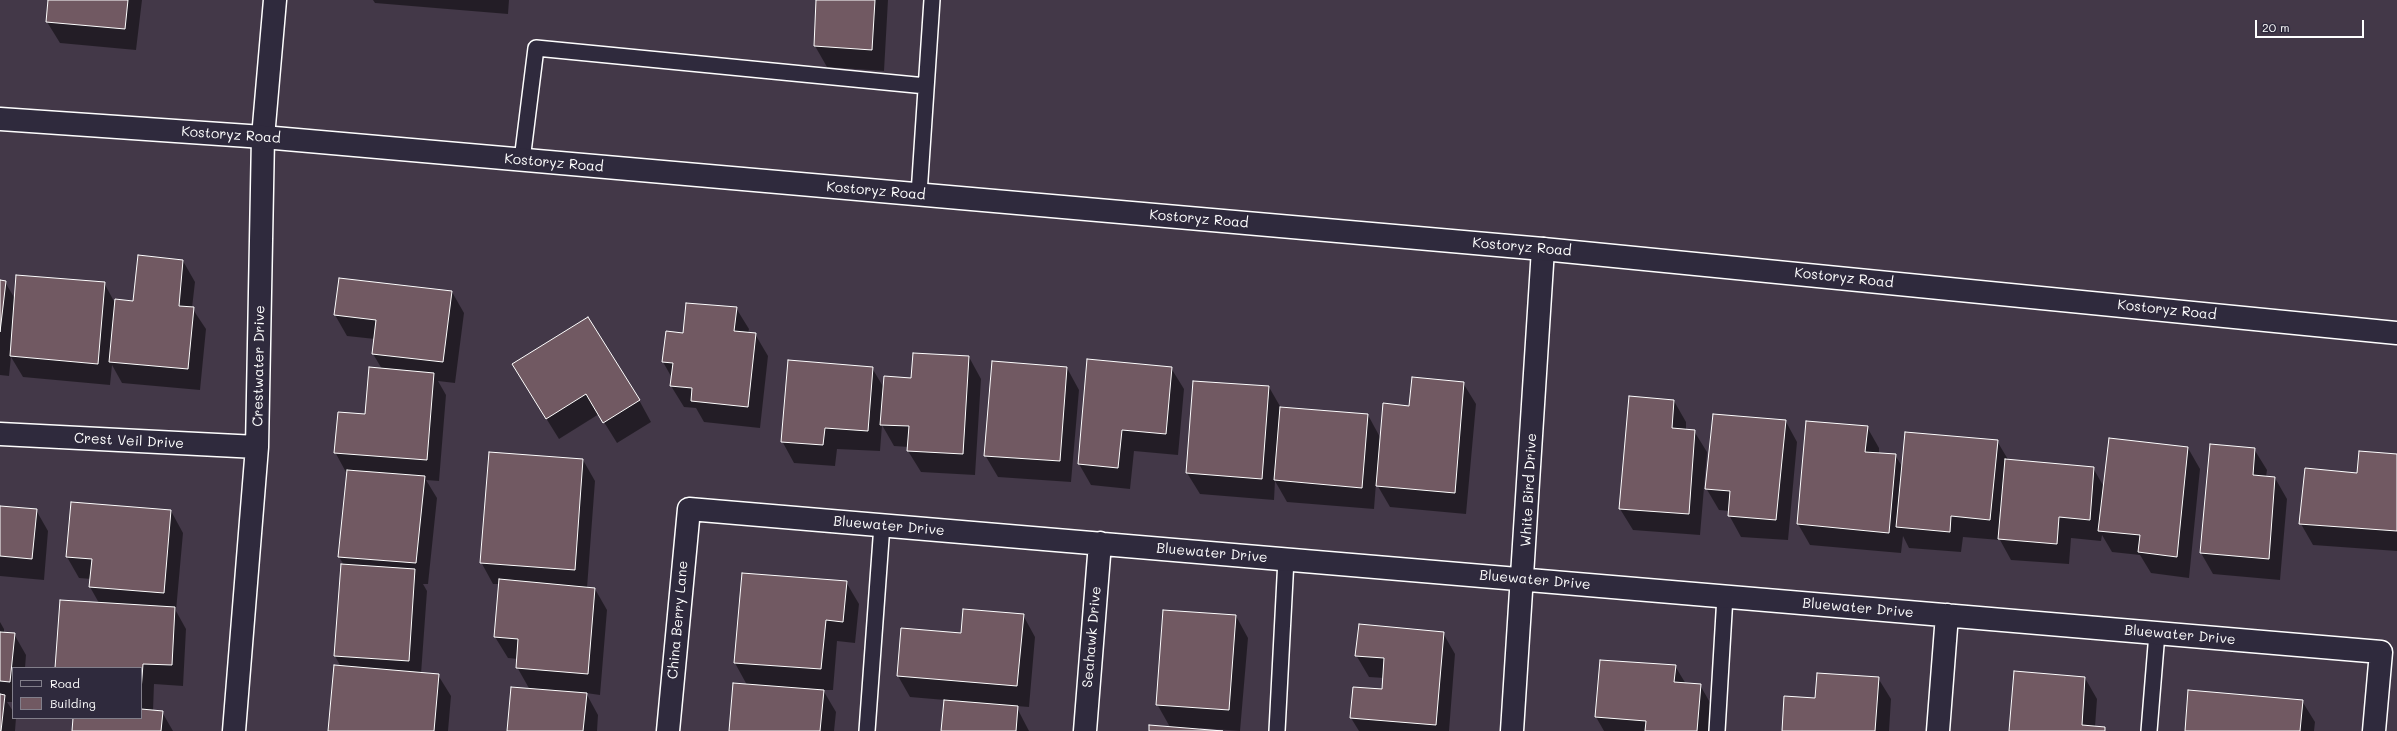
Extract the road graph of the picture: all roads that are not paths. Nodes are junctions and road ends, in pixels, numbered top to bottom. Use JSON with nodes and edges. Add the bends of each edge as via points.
{"nodes":[{"id":1,"x":275,"y":0,"type":"edge"},
{"id":2,"x":932,"y":0,"type":"edge"},
{"id":3,"x":926,"y":86,"type":"junction"},
{"id":4,"x":0,"y":119,"type":"edge"},
{"id":5,"x":263,"y":137,"type":"junction"},
{"id":6,"x":522,"y":160,"type":"junction"},
{"id":7,"x":919,"y":194,"type":"junction"},
{"id":8,"x":1542,"y":249,"type":"junction"},
{"id":9,"x":2397,"y":333,"type":"edge"},
{"id":10,"x":0,"y":434,"type":"edge"},
{"id":11,"x":257,"y":447,"type":"junction"},
{"id":12,"x":689,"y":508,"type":"joint"},
{"id":13,"x":882,"y":525,"type":"junction"},
{"id":14,"x":1100,"y":544,"type":"junction"},
{"id":15,"x":1286,"y":559,"type":"junction"},
{"id":16,"x":1523,"y":579,"type":"junction"},
{"id":17,"x":1725,"y":596,"type":"junction"},
{"id":18,"x":1947,"y":615,"type":"junction"},
{"id":19,"x":2157,"y":633,"type":"junction"},
{"id":20,"x":234,"y":731,"type":"edge"},
{"id":21,"x":668,"y":731,"type":"edge"},
{"id":22,"x":867,"y":731,"type":"edge"},
{"id":23,"x":1085,"y":731,"type":"edge"},
{"id":24,"x":1277,"y":731,"type":"edge"},
{"id":25,"x":1512,"y":731,"type":"edge"},
{"id":26,"x":1717,"y":731,"type":"edge"},
{"id":27,"x":1938,"y":731,"type":"edge"},
{"id":28,"x":2149,"y":731,"type":"edge"},
{"id":29,"x":2374,"y":731,"type":"edge"}],
"edges":[{"from":1,"to":5,"type":"street","name":"Crestwater Drive"},
{"from":2,"to":3,"type":"lane"},
{"from":3,"to":6,"type":"lane","via":[[536,48]]},
{"from":3,"to":7,"type":"lane"},
{"from":4,"to":5,"type":"street","name":"Kostoryz Road"},
{"from":5,"to":6,"type":"street","name":"Kostoryz Road"},
{"from":5,"to":11,"type":"street","name":"Crestwater Drive"},
{"from":6,"to":7,"type":"street","name":"Kostoryz Road"},
{"from":7,"to":8,"type":"street","name":"Kostoryz Road"},
{"from":8,"to":9,"type":"street","name":"Kostoryz Road"},
{"from":8,"to":16,"type":"street","name":"White Bird Drive"},
{"from":10,"to":11,"type":"street","name":"Crest Veil Drive"},
{"from":11,"to":20,"type":"street","name":"Crestwater Drive"},
{"from":12,"to":13,"type":"street","name":"Bluewater Drive"},
{"from":12,"to":21,"type":"street","name":"China Berry Lane"},
{"from":13,"to":14,"type":"street","name":"Bluewater Drive"},
{"from":13,"to":22,"type":"lane"},
{"from":14,"to":15,"type":"street","name":"Bluewater Drive"},
{"from":14,"to":23,"type":"street","name":"Seahawk Drive"},
{"from":15,"to":16,"type":"street","name":"Bluewater Drive"},
{"from":15,"to":24,"type":"lane"},
{"from":16,"to":17,"type":"street","name":"Bluewater Drive"},
{"from":16,"to":25,"type":"street","name":"White Bird Drive"},
{"from":17,"to":18,"type":"street","name":"Bluewater Drive"},
{"from":17,"to":26,"type":"lane"},
{"from":18,"to":19,"type":"street","name":"Bluewater Drive"},
{"from":18,"to":27,"type":"street"},
{"from":19,"to":28,"type":"lane"},
{"from":19,"to":29,"type":"street","name":"Bluewater Drive","via":[[2381,652]]}]}
